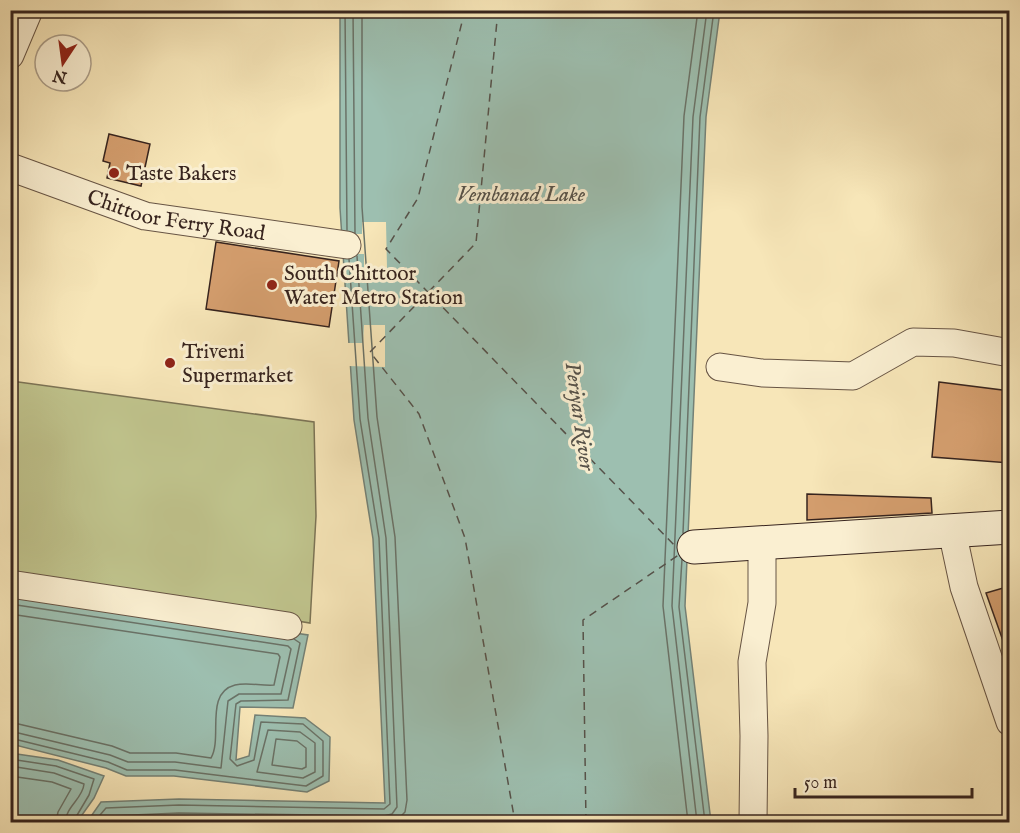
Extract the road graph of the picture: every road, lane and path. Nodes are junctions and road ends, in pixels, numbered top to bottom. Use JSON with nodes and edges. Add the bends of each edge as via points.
{"nodes":[{"id":1,"x":29,"y":10,"type":"edge"},
{"id":2,"x":10,"y":55,"type":"edge"},
{"id":3,"x":10,"y":167,"type":"edge"},
{"id":4,"x":347,"y":245,"type":"dead end"},
{"id":5,"x":1010,"y":353,"type":"edge"},
{"id":6,"x":720,"y":367,"type":"dead end"},
{"id":7,"x":1010,"y":527,"type":"edge"},
{"id":8,"x":952,"y":531,"type":"junction"},
{"id":9,"x":762,"y":542,"type":"junction"},
{"id":10,"x":694,"y":547,"type":"dead end"},
{"id":11,"x":10,"y":584,"type":"edge"},
{"id":12,"x":288,"y":626,"type":"dead end"},
{"id":13,"x":1010,"y":722,"type":"edge"},
{"id":14,"x":753,"y":822,"type":"edge"}],
"edges":[{"from":1,"to":2,"type":"street"},
{"from":3,"to":4,"type":"street","name":"Chittoor Ferry Road","via":[[145,216]]},
{"from":5,"to":6,"type":"street","via":[[954,343],[913,342],[853,376],[762,373]]},
{"from":7,"to":8,"type":"street"},
{"from":8,"to":9,"type":"street"},
{"from":8,"to":13,"type":"street","via":[[964,587]]},
{"from":9,"to":10,"type":"street"},
{"from":9,"to":14,"type":"street","via":[[762,603],[752,662]]},
{"from":11,"to":12,"type":"street"}]}
